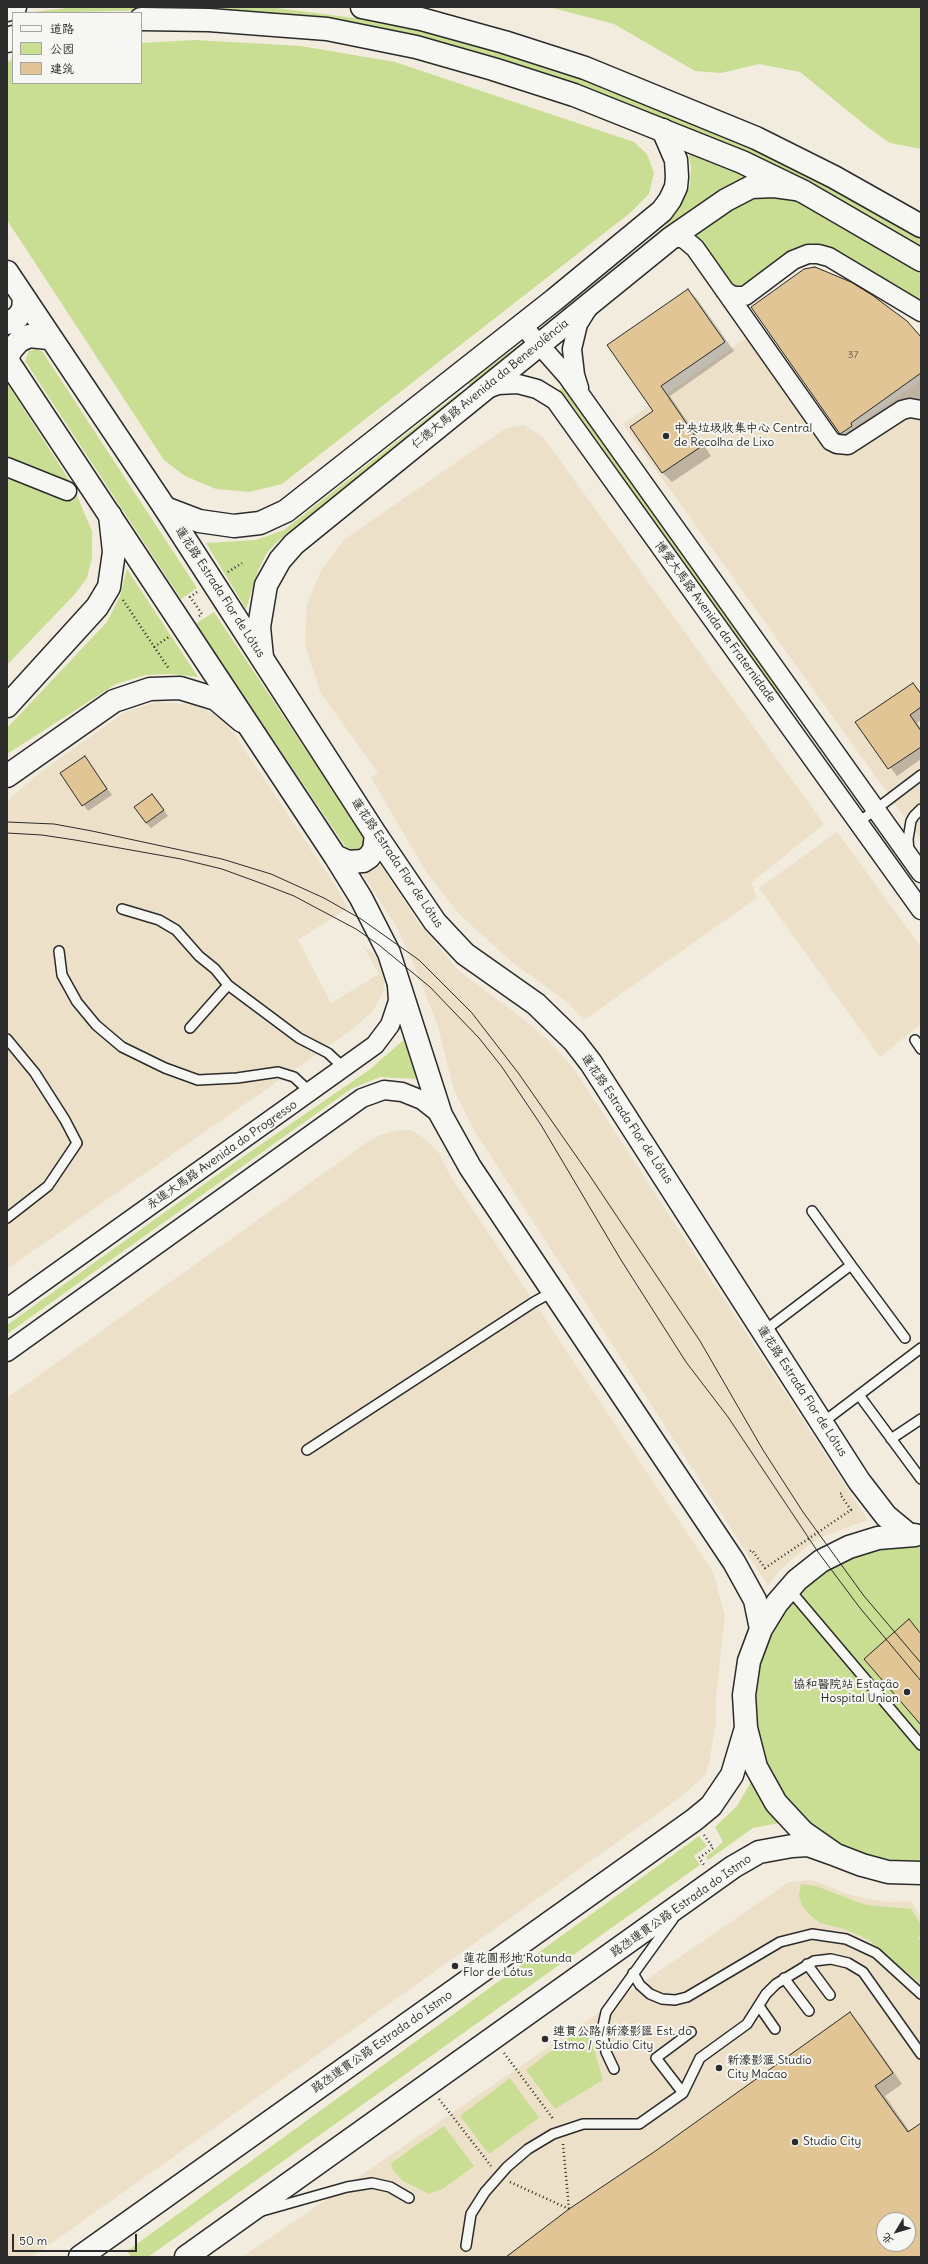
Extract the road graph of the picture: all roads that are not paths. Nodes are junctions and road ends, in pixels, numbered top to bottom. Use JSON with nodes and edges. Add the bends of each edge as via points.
{"nodes":[{"id":1,"x":15,"y":7,"type":"edge"},
{"id":2,"x":362,"y":7,"type":"edge"},
{"id":3,"x":7,"y":10,"type":"edge"},
{"id":4,"x":142,"y":19,"type":"edge"},
{"id":5,"x":664,"y":130,"type":"junction"},
{"id":6,"x":799,"y":189,"type":"junction"},
{"id":7,"x":921,"y":226,"type":"edge"},
{"id":8,"x":671,"y":238,"type":"junction"},
{"id":9,"x":921,"y":260,"type":"edge"},
{"id":10,"x":7,"y":272,"type":"edge"},
{"id":11,"x":725,"y":291,"type":"junction"},
{"id":12,"x":24,"y":298,"type":"junction"},
{"id":13,"x":592,"y":302,"type":"junction"},
{"id":14,"x":921,"y":312,"type":"edge"},
{"id":15,"x":7,"y":323,"type":"edge"},
{"id":16,"x":522,"y":325,"type":"junction"},
{"id":17,"x":49,"y":338,"type":"junction"},
{"id":18,"x":539,"y":344,"type":"junction"},
{"id":19,"x":7,"y":360,"type":"edge"},
{"id":20,"x":480,"y":391,"type":"junction"},
{"id":21,"x":584,"y":400,"type":"junction"},
{"id":22,"x":921,"y":410,"type":"edge"},
{"id":23,"x":7,"y":467,"type":"edge"},
{"id":24,"x":66,"y":491,"type":"dead end"},
{"id":25,"x":165,"y":508,"type":"junction"},
{"id":26,"x":110,"y":515,"type":"junction"},
{"id":27,"x":262,"y":657,"type":"junction"},
{"id":28,"x":7,"y":706,"type":"edge"},
{"id":29,"x":248,"y":725,"type":"junction"},
{"id":30,"x":7,"y":776,"type":"edge"},
{"id":31,"x":921,"y":776,"type":"edge"},
{"id":32,"x":875,"y":808,"type":"junction"},
{"id":33,"x":921,"y":809,"type":"edge"},
{"id":34,"x":859,"y":822,"type":"junction"},
{"id":35,"x":376,"y":835,"type":"junction"},
{"id":36,"x":335,"y":856,"type":"junction"},
{"id":37,"x":909,"y":856,"type":"junction"},
{"id":38,"x":921,"y":873,"type":"edge"},
{"id":39,"x":122,"y":909,"type":"dead end"},
{"id":40,"x":921,"y":910,"type":"edge"},
{"id":41,"x":59,"y":951,"type":"dead end"},
{"id":42,"x":397,"y":976,"type":"junction"},
{"id":43,"x":228,"y":985,"type":"junction"},
{"id":44,"x":190,"y":1028,"type":"dead end"},
{"id":45,"x":7,"y":1039,"type":"edge"},
{"id":46,"x":915,"y":1040,"type":"dead end"},
{"id":47,"x":921,"y":1049,"type":"edge"},
{"id":48,"x":344,"y":1068,"type":"junction"},
{"id":49,"x":310,"y":1092,"type":"junction"},
{"id":50,"x":441,"y":1115,"type":"junction"},
{"id":51,"x":812,"y":1211,"type":"dead end"},
{"id":52,"x":7,"y":1218,"type":"edge"},
{"id":53,"x":851,"y":1264,"type":"junction"},
{"id":54,"x":554,"y":1291,"type":"junction"},
{"id":55,"x":7,"y":1308,"type":"edge"},
{"id":56,"x":764,"y":1331,"type":"junction"},
{"id":57,"x":905,"y":1338,"type":"dead end"},
{"id":58,"x":921,"y":1348,"type":"edge"},
{"id":59,"x":7,"y":1352,"type":"edge"},
{"id":60,"x":859,"y":1395,"type":"junction"},
{"id":61,"x":921,"y":1419,"type":"edge"},
{"id":62,"x":822,"y":1423,"type":"junction"},
{"id":63,"x":891,"y":1439,"type":"junction"},
{"id":64,"x":307,"y":1450,"type":"dead end"},
{"id":65,"x":921,"y":1479,"type":"edge"},
{"id":66,"x":915,"y":1535,"type":"edge"},
{"id":67,"x":789,"y":1589,"type":"junction"},
{"id":68,"x":761,"y":1629,"type":"junction"},
{"id":69,"x":746,"y":1728,"type":"junction"},
{"id":70,"x":921,"y":1745,"type":"edge"},
{"id":71,"x":836,"y":1855,"type":"junction"},
{"id":72,"x":919,"y":1875,"type":"edge"},
{"id":73,"x":685,"y":1901,"type":"junction"},
{"id":74,"x":807,"y":1964,"type":"junction"},
{"id":75,"x":633,"y":1973,"type":"junction"},
{"id":76,"x":784,"y":1978,"type":"junction"},
{"id":77,"x":921,"y":1994,"type":"edge"},
{"id":78,"x":830,"y":1995,"type":"dead end"},
{"id":79,"x":758,"y":2006,"type":"junction"},
{"id":80,"x":809,"y":2011,"type":"dead end"},
{"id":81,"x":775,"y":2029,"type":"dead end"},
{"id":82,"x":691,"y":2032,"type":"dead end"},
{"id":83,"x":921,"y":2054,"type":"edge"},
{"id":84,"x":614,"y":2069,"type":"dead end"},
{"id":85,"x":683,"y":2093,"type":"junction"},
{"id":86,"x":409,"y":2198,"type":"dead end"},
{"id":87,"x":242,"y":2217,"type":"junction"},
{"id":88,"x":466,"y":2246,"type":"dead end"},
{"id":89,"x":80,"y":2257,"type":"edge"},
{"id":90,"x":186,"y":2257,"type":"edge"}],
"edges":[{"from":1,"to":3,"type":"main road"},
{"from":2,"to":7,"type":"main road","via":[[421,19],[497,40],[592,71],[756,138],[834,177]]},
{"from":4,"to":5,"type":"main road","via":[[209,20],[327,28],[416,47],[493,69],[574,95]]},
{"from":5,"to":6,"type":"main road"},
{"from":5,"to":16,"type":"main road","name":"仁德大馬路 Avenida da Benevolência","via":[[676,160],[676,187],[670,200],[656,216]]},
{"from":6,"to":8,"type":"main road","name":"仁德大馬路 Avenida da Benevolência","via":[[751,187],[726,200]]},
{"from":6,"to":9,"type":"main road"},
{"from":8,"to":11,"type":"street","via":[[683,238],[695,248]]},
{"from":8,"to":13,"type":"main road","name":"仁德大馬路 Avenida da Benevolência"},
{"from":10,"to":12,"type":"main road","name":"蓮花路 Estrada Flor de Lótus"},
{"from":11,"to":14,"type":"street","via":[[738,298],[749,293],[793,260],[808,254],[818,254],[829,257]]},
{"from":11,"to":22,"type":"street","via":[[831,441],[848,445],[902,410]]},
{"from":12,"to":15,"type":"main road","via":[[23,310],[17,318]]},
{"from":12,"to":17,"type":"main road","name":"蓮花路 Estrada Flor de Lótus"},
{"from":13,"to":18,"type":"main road","name":"仁德大馬路 Avenida da Benevolência"},
{"from":13,"to":21,"type":"street","name":"博愛大馬路 Avenida da Fraternidade","via":[[578,324],[572,349],[575,375]]},
{"from":16,"to":18,"type":"street","name":"博愛大馬路 Avenida da Fraternidade"},
{"from":16,"to":25,"type":"main road","name":"仁德大馬路 Avenida da Benevolência","via":[[286,511],[272,519],[234,526],[198,521]]},
{"from":17,"to":19,"type":"main road","via":[[29,336],[19,341]]},
{"from":17,"to":25,"type":"main road","name":"蓮花路 Estrada Flor de Lótus"},
{"from":18,"to":20,"type":"main road","name":"仁德大馬路 Avenida da Benevolência"},
{"from":18,"to":21,"type":"street","name":"博愛大馬路 Avenida da Fraternidade"},
{"from":19,"to":26,"type":"main road"},
{"from":20,"to":27,"type":"main road","name":"仁德大馬路 Avenida da Benevolência","via":[[294,544],[280,560],[266,585],[259,627]]},
{"from":20,"to":34,"type":"street","name":"博愛大馬路 Avenida da Fraternidade","via":[[498,385],[518,384],[536,388],[555,400]]},
{"from":21,"to":32,"type":"street","name":"博愛大馬路 Avenida da Fraternidade"},
{"from":23,"to":24,"type":"street"},
{"from":25,"to":27,"type":"main road","name":"蓮花路 Estrada Flor de Lótus"},
{"from":26,"to":28,"type":"main road","via":[[114,552],[107,590],[97,608]]},
{"from":26,"to":29,"type":"main road"},
{"from":27,"to":35,"type":"main road","name":"蓮花路 Estrada Flor de Lótus"},
{"from":29,"to":30,"type":"main road","via":[[216,699],[180,688],[150,689],[114,701]]},
{"from":29,"to":36,"type":"main road"},
{"from":31,"to":32,"type":"lane"},
{"from":32,"to":34,"type":"lane"},
{"from":32,"to":37,"type":"street","name":"博愛大馬路 Avenida da Fraternidade"},
{"from":33,"to":37,"type":"lane","via":[[911,821]]},
{"from":34,"to":40,"type":"street","name":"博愛大馬路 Avenida da Fraternidade"},
{"from":35,"to":36,"type":"main road","via":[[374,850],[370,857],[363,861],[348,862]]},
{"from":35,"to":56,"type":"main road","name":"蓮花路 Estrada Flor de Lótus","via":[[435,922],[465,954],[531,999],[565,1032],[591,1063]]},
{"from":36,"to":42,"type":"main road","via":[[387,948]]},
{"from":37,"to":38,"type":"street","name":"博愛大馬路 Avenida da Fraternidade"},
{"from":39,"to":43,"type":"lane","via":[[159,920],[176,930]]},
{"from":41,"to":49,"type":"lane","via":[[62,975],[77,1002],[96,1025],[122,1047],[165,1068],[198,1080],[278,1072],[294,1077]]},
{"from":42,"to":48,"type":"street","name":"永進大馬路 Avenida do Progresso","via":[[398,1001],[390,1025],[375,1045]]},
{"from":42,"to":50,"type":"main road"},
{"from":43,"to":44,"type":"lane"},
{"from":43,"to":48,"type":"lane","via":[[299,1038],[328,1053]]},
{"from":45,"to":52,"type":"lane","via":[[36,1073],[77,1143],[48,1186]]},
{"from":46,"to":47,"type":"lane"},
{"from":48,"to":49,"type":"street","name":"永進大馬路 Avenida do Progresso"},
{"from":49,"to":55,"type":"street","name":"永進大馬路 Avenida do Progresso"},
{"from":50,"to":54,"type":"main road","via":[[470,1167]]},
{"from":50,"to":59,"type":"street","via":[[422,1100],[402,1092],[384,1090],[362,1098]]},
{"from":51,"to":53,"type":"lane"},
{"from":53,"to":56,"type":"lane"},
{"from":53,"to":57,"type":"lane"},
{"from":54,"to":64,"type":"lane"},
{"from":54,"to":68,"type":"main road","via":[[738,1568],[755,1600]]},
{"from":56,"to":62,"type":"main road","name":"蓮花路 Estrada Flor de Lótus"},
{"from":58,"to":60,"type":"lane"},
{"from":60,"to":62,"type":"lane"},
{"from":60,"to":63,"type":"lane"},
{"from":61,"to":63,"type":"lane"},
{"from":62,"to":66,"type":"main road","name":"蓮花路 Estrada Flor de Lótus","via":[[859,1481],[886,1516]]},
{"from":63,"to":65,"type":"lane"},
{"from":66,"to":67,"type":"main road","via":[[878,1538],[849,1547],[821,1561]]},
{"from":67,"to":68,"type":"main road"},
{"from":67,"to":70,"type":"lane"},
{"from":68,"to":69,"type":"main road","via":[[749,1661],[745,1688]]},
{"from":69,"to":71,"type":"main road","via":[[756,1767],[776,1803],[803,1832]]},
{"from":69,"to":89,"type":"main road","name":"路氹連貫公路 Estrada do Istmo","via":[[732,1775],[711,1806],[694,1820]]},
{"from":71,"to":72,"type":"main road","via":[[888,1872]]},
{"from":71,"to":73,"type":"main road","name":"路氹連貫公路 Estrada do Istmo","via":[[808,1845],[760,1852]]},
{"from":73,"to":75,"type":"lane"},
{"from":73,"to":87,"type":"main road","name":"路氹連貫公路 Estrada do Istmo"},
{"from":74,"to":76,"type":"lane"},
{"from":74,"to":78,"type":"lane"},
{"from":74,"to":83,"type":"lane","via":[[831,1959],[848,1963],[863,1972]]},
{"from":75,"to":77,"type":"lane","via":[[640,1985],[650,1994],[662,1999],[675,2000],[687,1997],[780,1942],[812,1934],[846,1938],[876,1953]]},
{"from":75,"to":84,"type":"lane","via":[[606,2012],[602,2030],[606,2052]]},
{"from":76,"to":79,"type":"lane","via":[[766,1994]]},
{"from":76,"to":80,"type":"lane"},
{"from":79,"to":81,"type":"lane"},
{"from":79,"to":85,"type":"lane","via":[[747,2024],[700,2058]]},
{"from":82,"to":85,"type":"lane","via":[[656,2058]]},
{"from":85,"to":88,"type":"lane","via":[[639,2124],[583,2124],[553,2134],[528,2149],[499,2176],[471,2214]]},
{"from":86,"to":87,"type":"lane","via":[[390,2187],[372,2183],[347,2187]]},
{"from":87,"to":90,"type":"main road","name":"路氹連貫公路 Estrada do Istmo"}]}
